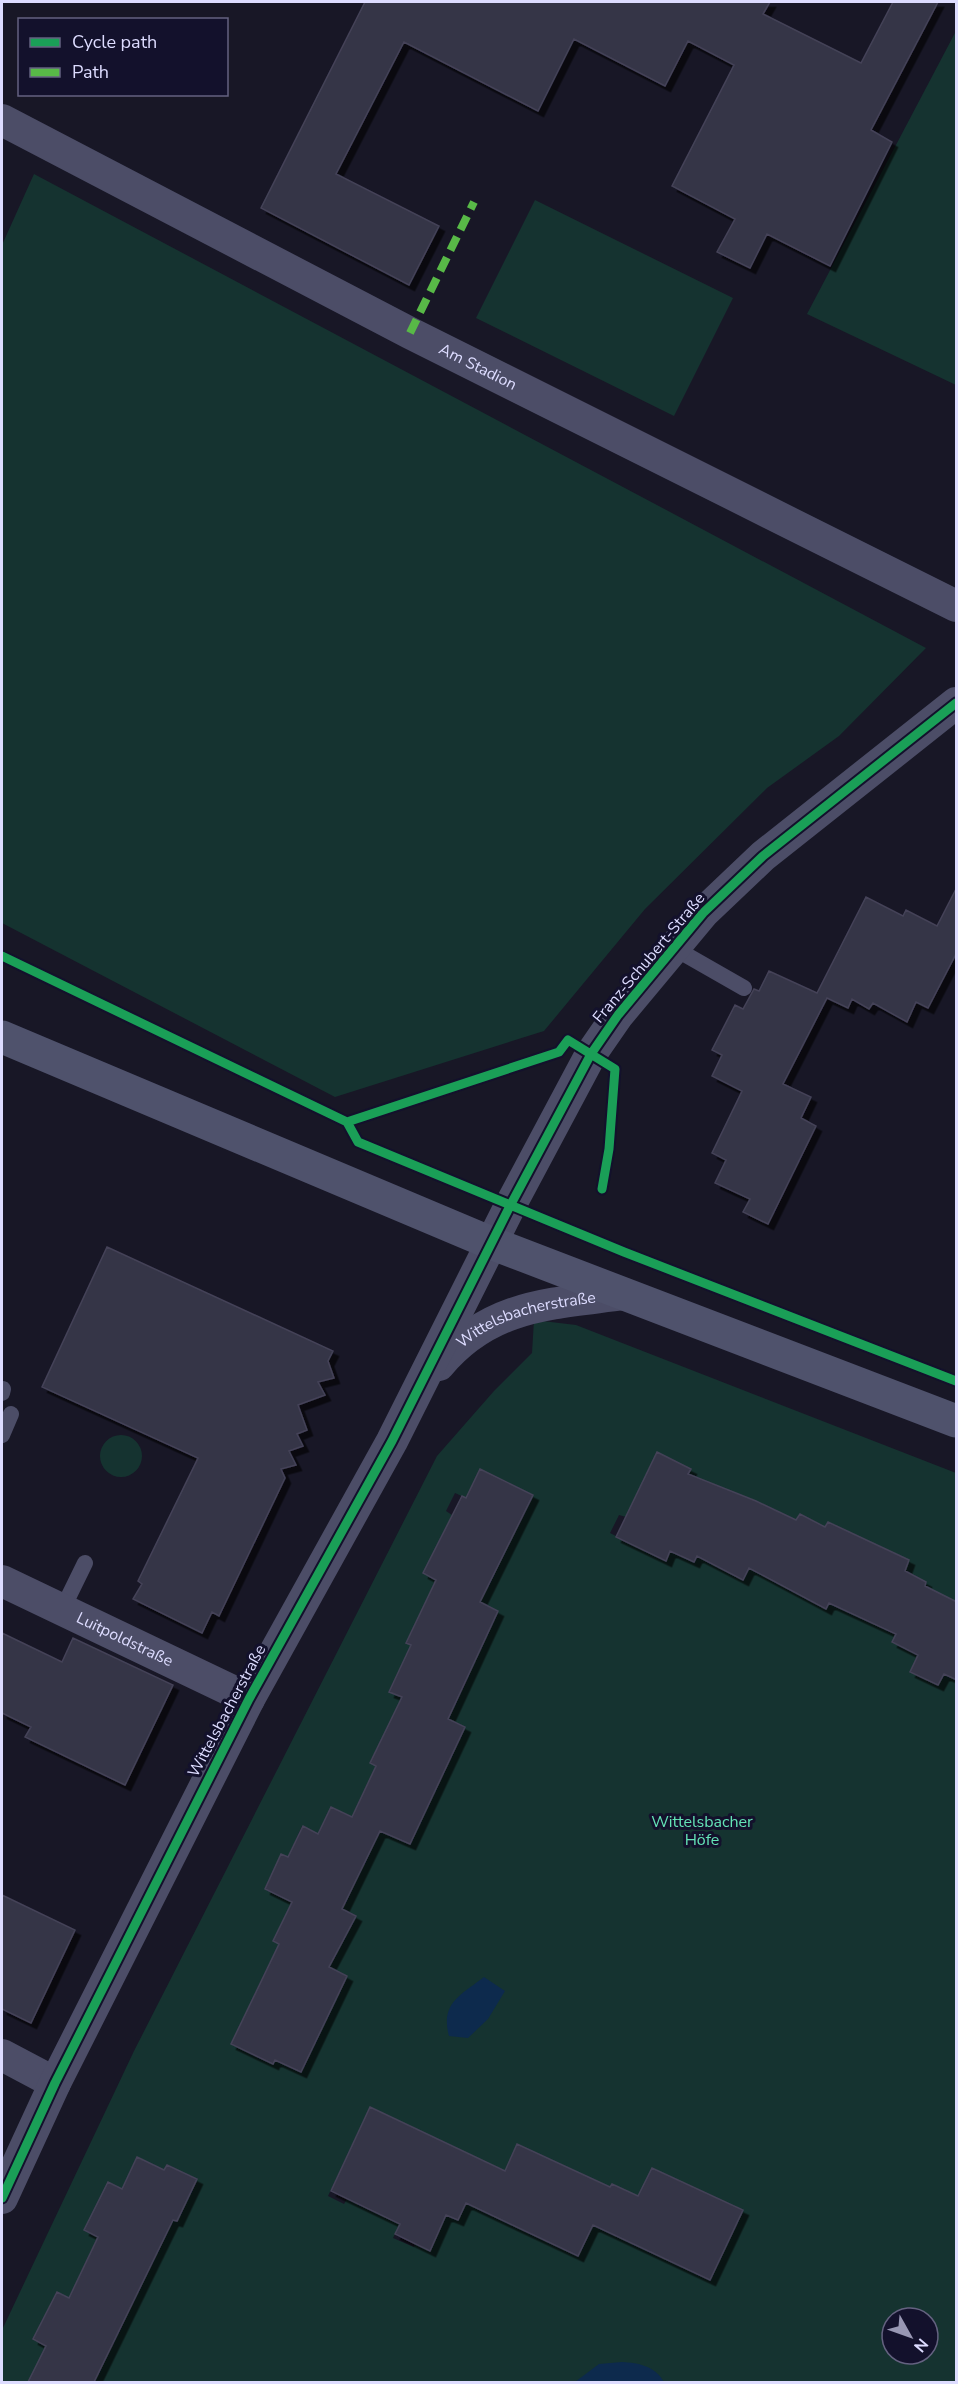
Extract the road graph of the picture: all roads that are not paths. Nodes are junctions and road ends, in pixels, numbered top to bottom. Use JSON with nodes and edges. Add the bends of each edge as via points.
{"nodes":[{"id":1,"x":2,"y":120,"type":"edge"},
{"id":2,"x":957,"y":606,"type":"edge"},
{"id":3,"x":957,"y":703,"type":"edge"},
{"id":4,"x":674,"y":948,"type":"junction"},
{"id":5,"x":744,"y":988,"type":"dead end"},
{"id":6,"x":2,"y":1037,"type":"edge"},
{"id":7,"x":491,"y":1243,"type":"junction"},
{"id":8,"x":624,"y":1294,"type":"junction"},
{"id":9,"x":416,"y":1393,"type":"junction"},
{"id":10,"x":11,"y":1414,"type":"dead end"},
{"id":11,"x":957,"y":1421,"type":"edge"},
{"id":12,"x":2,"y":1435,"type":"edge"},
{"id":13,"x":85,"y":1563,"type":"dead end"},
{"id":14,"x":2,"y":1581,"type":"edge"},
{"id":15,"x":62,"y":1610,"type":"junction"},
{"id":16,"x":249,"y":1699,"type":"junction"},
{"id":17,"x":2,"y":2055,"type":"edge"},
{"id":18,"x":55,"y":2083,"type":"junction"},
{"id":19,"x":2,"y":2198,"type":"edge"}],
"edges":[{"from":1,"to":2,"type":"street","name":"Am Stadion","via":[[410,333]]},
{"from":3,"to":4,"type":"street","name":"Franz-Schubert-Straße","via":[[763,856],[703,913]]},
{"from":4,"to":5,"type":"lane"},
{"from":4,"to":7,"type":"street","name":"Franz-Schubert-Straße","via":[[591,1053]]},
{"from":6,"to":7,"type":"main road"},
{"from":7,"to":8,"type":"main road"},
{"from":7,"to":9,"type":"street","name":"Wittelsbacherstraße"},
{"from":8,"to":9,"type":"street","name":"Wittelsbacherstraße","via":[[537,1307],[486,1324],[456,1345]]},
{"from":8,"to":11,"type":"main road"},
{"from":9,"to":16,"type":"street","name":"Wittelsbacherstraße"},
{"from":10,"to":12,"type":"lane"},
{"from":13,"to":15,"type":"lane"},
{"from":14,"to":15,"type":"street","name":"Luitpoldstraße"},
{"from":15,"to":16,"type":"street","name":"Luitpoldstraße"},
{"from":16,"to":18,"type":"street","name":"Wittelsbacherstraße"},
{"from":17,"to":18,"type":"street"},
{"from":18,"to":19,"type":"street","name":"Wittelsbacherstraße"}]}
